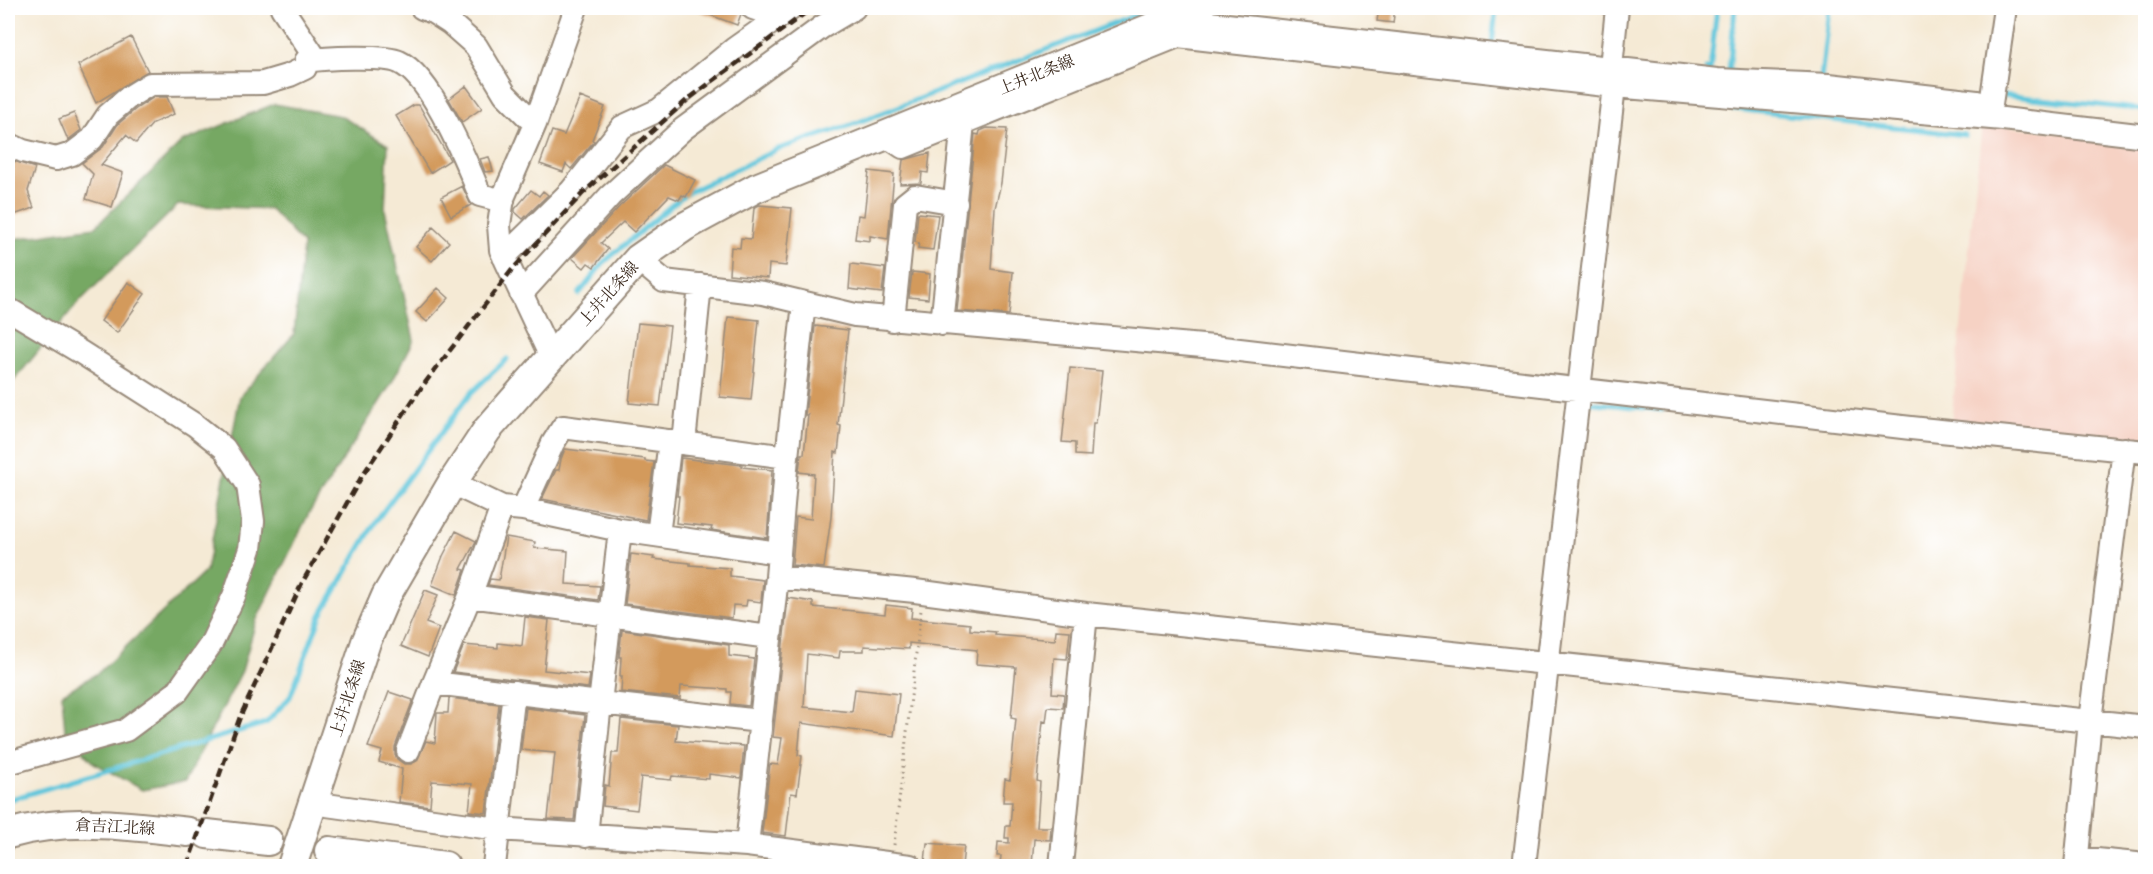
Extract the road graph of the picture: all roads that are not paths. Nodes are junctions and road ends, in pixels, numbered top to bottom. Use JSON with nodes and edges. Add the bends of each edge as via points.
{"nodes":[{"id":1,"x":282,"y":8,"type":"edge"},
{"id":2,"x":422,"y":8,"type":"edge"},
{"id":3,"x":576,"y":8,"type":"edge"},
{"id":4,"x":753,"y":8,"type":"edge"},
{"id":5,"x":854,"y":8,"type":"edge"},
{"id":6,"x":1617,"y":8,"type":"edge"},
{"id":7,"x":2005,"y":8,"type":"edge"},
{"id":8,"x":785,"y":12,"type":"edge"},
{"id":9,"x":1196,"y":17,"type":"edge"},
{"id":10,"x":315,"y":59,"type":"junction"},
{"id":11,"x":1613,"y":76,"type":"junction"},
{"id":12,"x":1991,"y":104,"type":"junction"},
{"id":13,"x":2145,"y":121,"type":"edge"},
{"id":14,"x":963,"y":123,"type":"junction"},
{"id":15,"x":535,"y":124,"type":"junction"},
{"id":16,"x":885,"y":135,"type":"junction"},
{"id":17,"x":2145,"y":136,"type":"edge"},
{"id":18,"x":8,"y":144,"type":"edge"},
{"id":19,"x":503,"y":201,"type":"junction"},
{"id":20,"x":956,"y":203,"type":"junction"},
{"id":21,"x":504,"y":257,"type":"junction"},
{"id":22,"x":638,"y":259,"type":"junction"},
{"id":23,"x":700,"y":285,"type":"junction"},
{"id":24,"x":521,"y":294,"type":"junction"},
{"id":25,"x":804,"y":303,"type":"junction"},
{"id":26,"x":8,"y":309,"type":"edge"},
{"id":27,"x":893,"y":320,"type":"junction"},
{"id":28,"x":942,"y":324,"type":"junction"},
{"id":29,"x":551,"y":357,"type":"junction"},
{"id":30,"x":1580,"y":390,"type":"junction"},
{"id":31,"x":677,"y":442,"type":"junction"},
{"id":32,"x":2134,"y":451,"type":"edge"},
{"id":33,"x":787,"y":457,"type":"junction"},
{"id":34,"x":452,"y":483,"type":"junction"},
{"id":35,"x":513,"y":508,"type":"junction"},
{"id":36,"x":620,"y":530,"type":"junction"},
{"id":37,"x":658,"y":535,"type":"junction"},
{"id":38,"x":778,"y":553,"type":"junction"},
{"id":39,"x":777,"y":577,"type":"junction"},
{"id":40,"x":470,"y":596,"type":"junction"},
{"id":41,"x":1086,"y":614,"type":"junction"},
{"id":42,"x":610,"y":616,"type":"junction"},
{"id":43,"x":769,"y":636,"type":"junction"},
{"id":44,"x":1547,"y":662,"type":"junction"},
{"id":45,"x":434,"y":683,"type":"junction"},
{"id":46,"x":513,"y":693,"type":"junction"},
{"id":47,"x":600,"y":703,"type":"junction"},
{"id":48,"x":760,"y":721,"type":"junction"},
{"id":49,"x":2090,"y":721,"type":"junction"},
{"id":50,"x":2145,"y":728,"type":"edge"},
{"id":51,"x":408,"y":751,"type":"dead end"},
{"id":52,"x":8,"y":764,"type":"edge"},
{"id":53,"x":312,"y":804,"type":"junction"},
{"id":54,"x":498,"y":829,"type":"junction"},
{"id":55,"x":8,"y":834,"type":"edge"},
{"id":56,"x":586,"y":836,"type":"junction"},
{"id":57,"x":268,"y":842,"type":"dead end"},
{"id":58,"x":747,"y":845,"type":"junction"},
{"id":59,"x":329,"y":851,"type":"dead end"},
{"id":60,"x":2076,"y":862,"type":"edge"},
{"id":61,"x":2145,"y":865,"type":"edge"},
{"id":62,"x":901,"y":866,"type":"edge"},
{"id":63,"x":292,"y":867,"type":"edge"},
{"id":64,"x":444,"y":867,"type":"edge"},
{"id":65,"x":494,"y":867,"type":"edge"},
{"id":66,"x":1061,"y":867,"type":"edge"},
{"id":67,"x":1524,"y":867,"type":"edge"}],
"edges":[{"from":1,"to":10,"type":"street"},
{"from":2,"to":15,"type":"street","via":[[450,23],[476,46],[505,94]]},
{"from":3,"to":15,"type":"street"},
{"from":4,"to":8,"type":"street"},
{"from":5,"to":24,"type":"street","via":[[683,129],[610,196]]},
{"from":6,"to":11,"type":"street"},
{"from":7,"to":12,"type":"street"},
{"from":8,"to":21,"type":"street","via":[[659,110],[622,127],[571,190]]},
{"from":9,"to":11,"type":"street"},
{"from":9,"to":14,"type":"street","via":[[1178,36]]},
{"from":9,"to":16,"type":"main road","name":"上井北条線"},
{"from":10,"to":18,"type":"street","via":[[306,61],[305,68],[290,75],[263,82],[150,84],[108,115],[92,139],[72,154],[56,159]]},
{"from":10,"to":19,"type":"street","via":[[400,62],[419,79],[447,121],[480,195]]},
{"from":11,"to":12,"type":"street","via":[[1829,86]]},
{"from":11,"to":17,"type":"street"},
{"from":11,"to":30,"type":"street"},
{"from":12,"to":13,"type":"street"},
{"from":14,"to":16,"type":"street","via":[[903,147]]},
{"from":14,"to":20,"type":"street"},
{"from":15,"to":19,"type":"street"},
{"from":16,"to":22,"type":"main road","name":"上井北条線","via":[[720,206]]},
{"from":19,"to":21,"type":"street","via":[[499,225]]},
{"from":20,"to":27,"type":"street","via":[[915,196],[905,204]]},
{"from":20,"to":28,"type":"street"},
{"from":21,"to":24,"type":"street"},
{"from":22,"to":23,"type":"street","via":[[664,280]]},
{"from":22,"to":29,"type":"main road","name":"上井北条線"},
{"from":23,"to":25,"type":"street","via":[[763,292]]},
{"from":23,"to":31,"type":"street"},
{"from":24,"to":29,"type":"street"},
{"from":25,"to":27,"type":"street"},
{"from":25,"to":33,"type":"street"},
{"from":26,"to":52,"type":"street","via":[[82,352],[224,448],[249,485],[253,521],[250,549],[234,596],[211,644],[177,692],[126,730]]},
{"from":27,"to":28,"type":"street"},
{"from":28,"to":30,"type":"street","via":[[1214,347]]},
{"from":29,"to":34,"type":"main road","name":"上井北条線","via":[[487,430]]},
{"from":30,"to":32,"type":"street"},
{"from":30,"to":44,"type":"street"},
{"from":31,"to":33,"type":"street"},
{"from":31,"to":35,"type":"street","via":[[563,428]]},
{"from":31,"to":37,"type":"street"},
{"from":32,"to":49,"type":"street"},
{"from":33,"to":38,"type":"street"},
{"from":34,"to":35,"type":"street"},
{"from":34,"to":53,"type":"main road","name":"上井北条線","via":[[386,596],[366,642]]},
{"from":35,"to":36,"type":"street"},
{"from":35,"to":40,"type":"street"},
{"from":36,"to":37,"type":"street"},
{"from":36,"to":42,"type":"street"},
{"from":37,"to":38,"type":"street"},
{"from":38,"to":39,"type":"street"},
{"from":39,"to":41,"type":"street"},
{"from":39,"to":43,"type":"street"},
{"from":40,"to":42,"type":"street"},
{"from":40,"to":45,"type":"street"},
{"from":41,"to":44,"type":"street"},
{"from":41,"to":66,"type":"street"},
{"from":42,"to":43,"type":"street"},
{"from":42,"to":47,"type":"street"},
{"from":43,"to":48,"type":"street"},
{"from":44,"to":49,"type":"street"},
{"from":44,"to":67,"type":"street"},
{"from":45,"to":46,"type":"street"},
{"from":45,"to":51,"type":"street"},
{"from":46,"to":47,"type":"street"},
{"from":46,"to":54,"type":"street"},
{"from":47,"to":48,"type":"street"},
{"from":47,"to":56,"type":"street"},
{"from":48,"to":58,"type":"street"},
{"from":49,"to":50,"type":"street"},
{"from":49,"to":60,"type":"street"},
{"from":53,"to":54,"type":"street"},
{"from":53,"to":63,"type":"main road","name":"上井北条線"},
{"from":54,"to":56,"type":"street"},
{"from":54,"to":65,"type":"street"},
{"from":55,"to":57,"type":"main road","name":"倉吉江北線","via":[[71,823],[118,824]]},
{"from":56,"to":58,"type":"street"},
{"from":58,"to":62,"type":"street"},
{"from":59,"to":64,"type":"main road"},
{"from":60,"to":61,"type":"street"}]}
